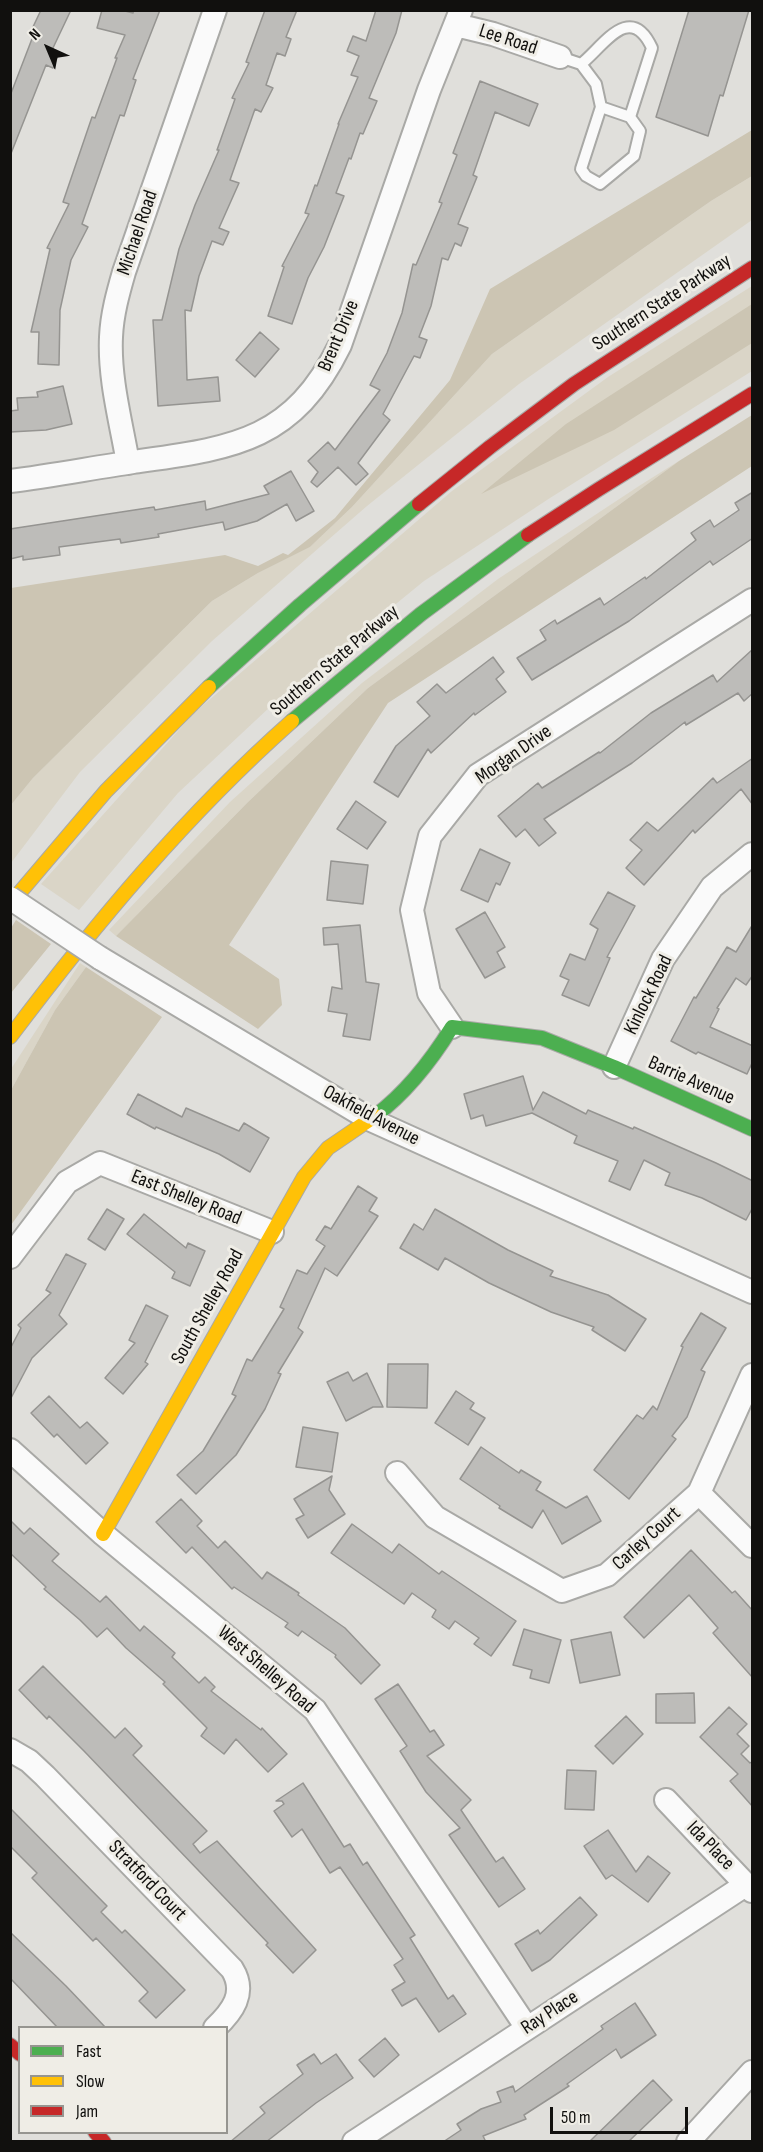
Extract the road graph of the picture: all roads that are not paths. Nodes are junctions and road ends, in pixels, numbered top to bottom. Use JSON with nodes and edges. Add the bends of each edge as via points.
{"nodes":[{"id":1,"x":215,"y":10,"type":"edge"},
{"id":2,"x":458,"y":18,"type":"edge"},
{"id":3,"x":560,"y":57,"type":"joint"},
{"id":4,"x":581,"y":64,"type":"junction"},
{"id":5,"x":601,"y":107,"type":"junction"},
{"id":6,"x":630,"y":117,"type":"junction"},
{"id":7,"x":753,"y":268,"type":"edge"},
{"id":8,"x":753,"y":394,"type":"edge"},
{"id":9,"x":128,"y":463,"type":"junction"},
{"id":10,"x":10,"y":481,"type":"edge"},
{"id":11,"x":753,"y":600,"type":"edge"},
{"id":12,"x":753,"y":854,"type":"edge"},
{"id":13,"x":10,"y":898,"type":"edge"},
{"id":14,"x":10,"y":904,"type":"edge"},
{"id":15,"x":452,"y":1028,"type":"junction"},
{"id":16,"x":10,"y":1037,"type":"edge"},
{"id":17,"x":614,"y":1067,"type":"junction"},
{"id":18,"x":370,"y":1120,"type":"junction"},
{"id":19,"x":753,"y":1129,"type":"edge"},
{"id":20,"x":272,"y":1232,"type":"junction"},
{"id":21,"x":10,"y":1257,"type":"edge"},
{"id":22,"x":753,"y":1292,"type":"edge"},
{"id":23,"x":753,"y":1375,"type":"edge"},
{"id":24,"x":10,"y":1450,"type":"edge"},
{"id":25,"x":397,"y":1473,"type":"dead end"},
{"id":26,"x":699,"y":1493,"type":"junction"},
{"id":27,"x":103,"y":1534,"type":"junction"},
{"id":28,"x":753,"y":1546,"type":"edge"},
{"id":29,"x":10,"y":1750,"type":"edge"},
{"id":30,"x":666,"y":1800,"type":"dead end"},
{"id":31,"x":750,"y":1888,"type":"edge"},
{"id":32,"x":217,"y":2026,"type":"edge"},
{"id":33,"x":527,"y":2028,"type":"junction"},
{"id":34,"x":753,"y":2072,"type":"edge"},
{"id":35,"x":354,"y":2142,"type":"edge"},
{"id":36,"x":688,"y":2142,"type":"edge"}],
"edges":[{"from":1,"to":9,"type":"street","name":"Michael Road","via":[[115,304],[112,372]]},
{"from":2,"to":3,"type":"street","name":"Lee Road"},
{"from":2,"to":9,"type":"street","name":"Brent Drive","via":[[340,345],[315,388],[286,417],[248,440]]},
{"from":3,"to":4,"type":"lane"},
{"from":4,"to":5,"type":"lane","via":[[596,84]]},
{"from":4,"to":6,"type":"lane","via":[[621,27],[634,28],[648,37],[652,48]]},
{"from":5,"to":6,"type":"lane"},
{"from":5,"to":6,"type":"lane","via":[[581,169],[600,184],[634,156],[640,131]]},
{"from":7,"to":14,"type":"main road","name":"Southern State Parkway","via":[[603,364],[524,422],[283,620],[139,757],[70,831]]},
{"from":8,"to":16,"type":"main road","name":"Southern State Parkway","via":[[510,548],[352,669],[278,734],[133,883]]},
{"from":9,"to":10,"type":"street","name":"Brent Drive"},
{"from":11,"to":15,"type":"street","name":"Morgan Drive","via":[[478,775],[430,836],[412,910],[429,993]]},
{"from":12,"to":17,"type":"street","name":"Kinlock Road","via":[[712,887],[663,958]]},
{"from":13,"to":18,"type":"street","name":"Oakfield Avenue","bridge":true,"via":[[100,958]]},
{"from":15,"to":17,"type":"main road","via":[[542,1038]]},
{"from":15,"to":18,"type":"main road","via":[[416,1077]]},
{"from":17,"to":19,"type":"main road","name":"Barrie Avenue"},
{"from":18,"to":20,"type":"main road","name":"South Shelley Road","via":[[320,1157]]},
{"from":18,"to":22,"type":"street","name":"Oakfield Avenue"},
{"from":20,"to":21,"type":"street","name":"East Shelley Road","via":[[100,1163],[67,1182]]},
{"from":20,"to":27,"type":"main road","name":"South Shelley Road"},
{"from":23,"to":26,"type":"street","name":"Carley Court"},
{"from":24,"to":27,"type":"street","name":"West Shelley Road"},
{"from":25,"to":26,"type":"street","name":"Carley Court","via":[[435,1517],[562,1591],[606,1575]]},
{"from":26,"to":28,"type":"street"},
{"from":27,"to":33,"type":"street","name":"West Shelley Road","via":[[315,1710]]},
{"from":29,"to":32,"type":"street","name":"Stratford Court","via":[[45,1776],[232,1969],[237,1976],[238,1995],[230,2014]]},
{"from":30,"to":31,"type":"street","name":"Ida Place"},
{"from":31,"to":33,"type":"street","name":"Ray Place"},
{"from":33,"to":35,"type":"street","name":"Ray Place"},
{"from":34,"to":36,"type":"street"}]}
